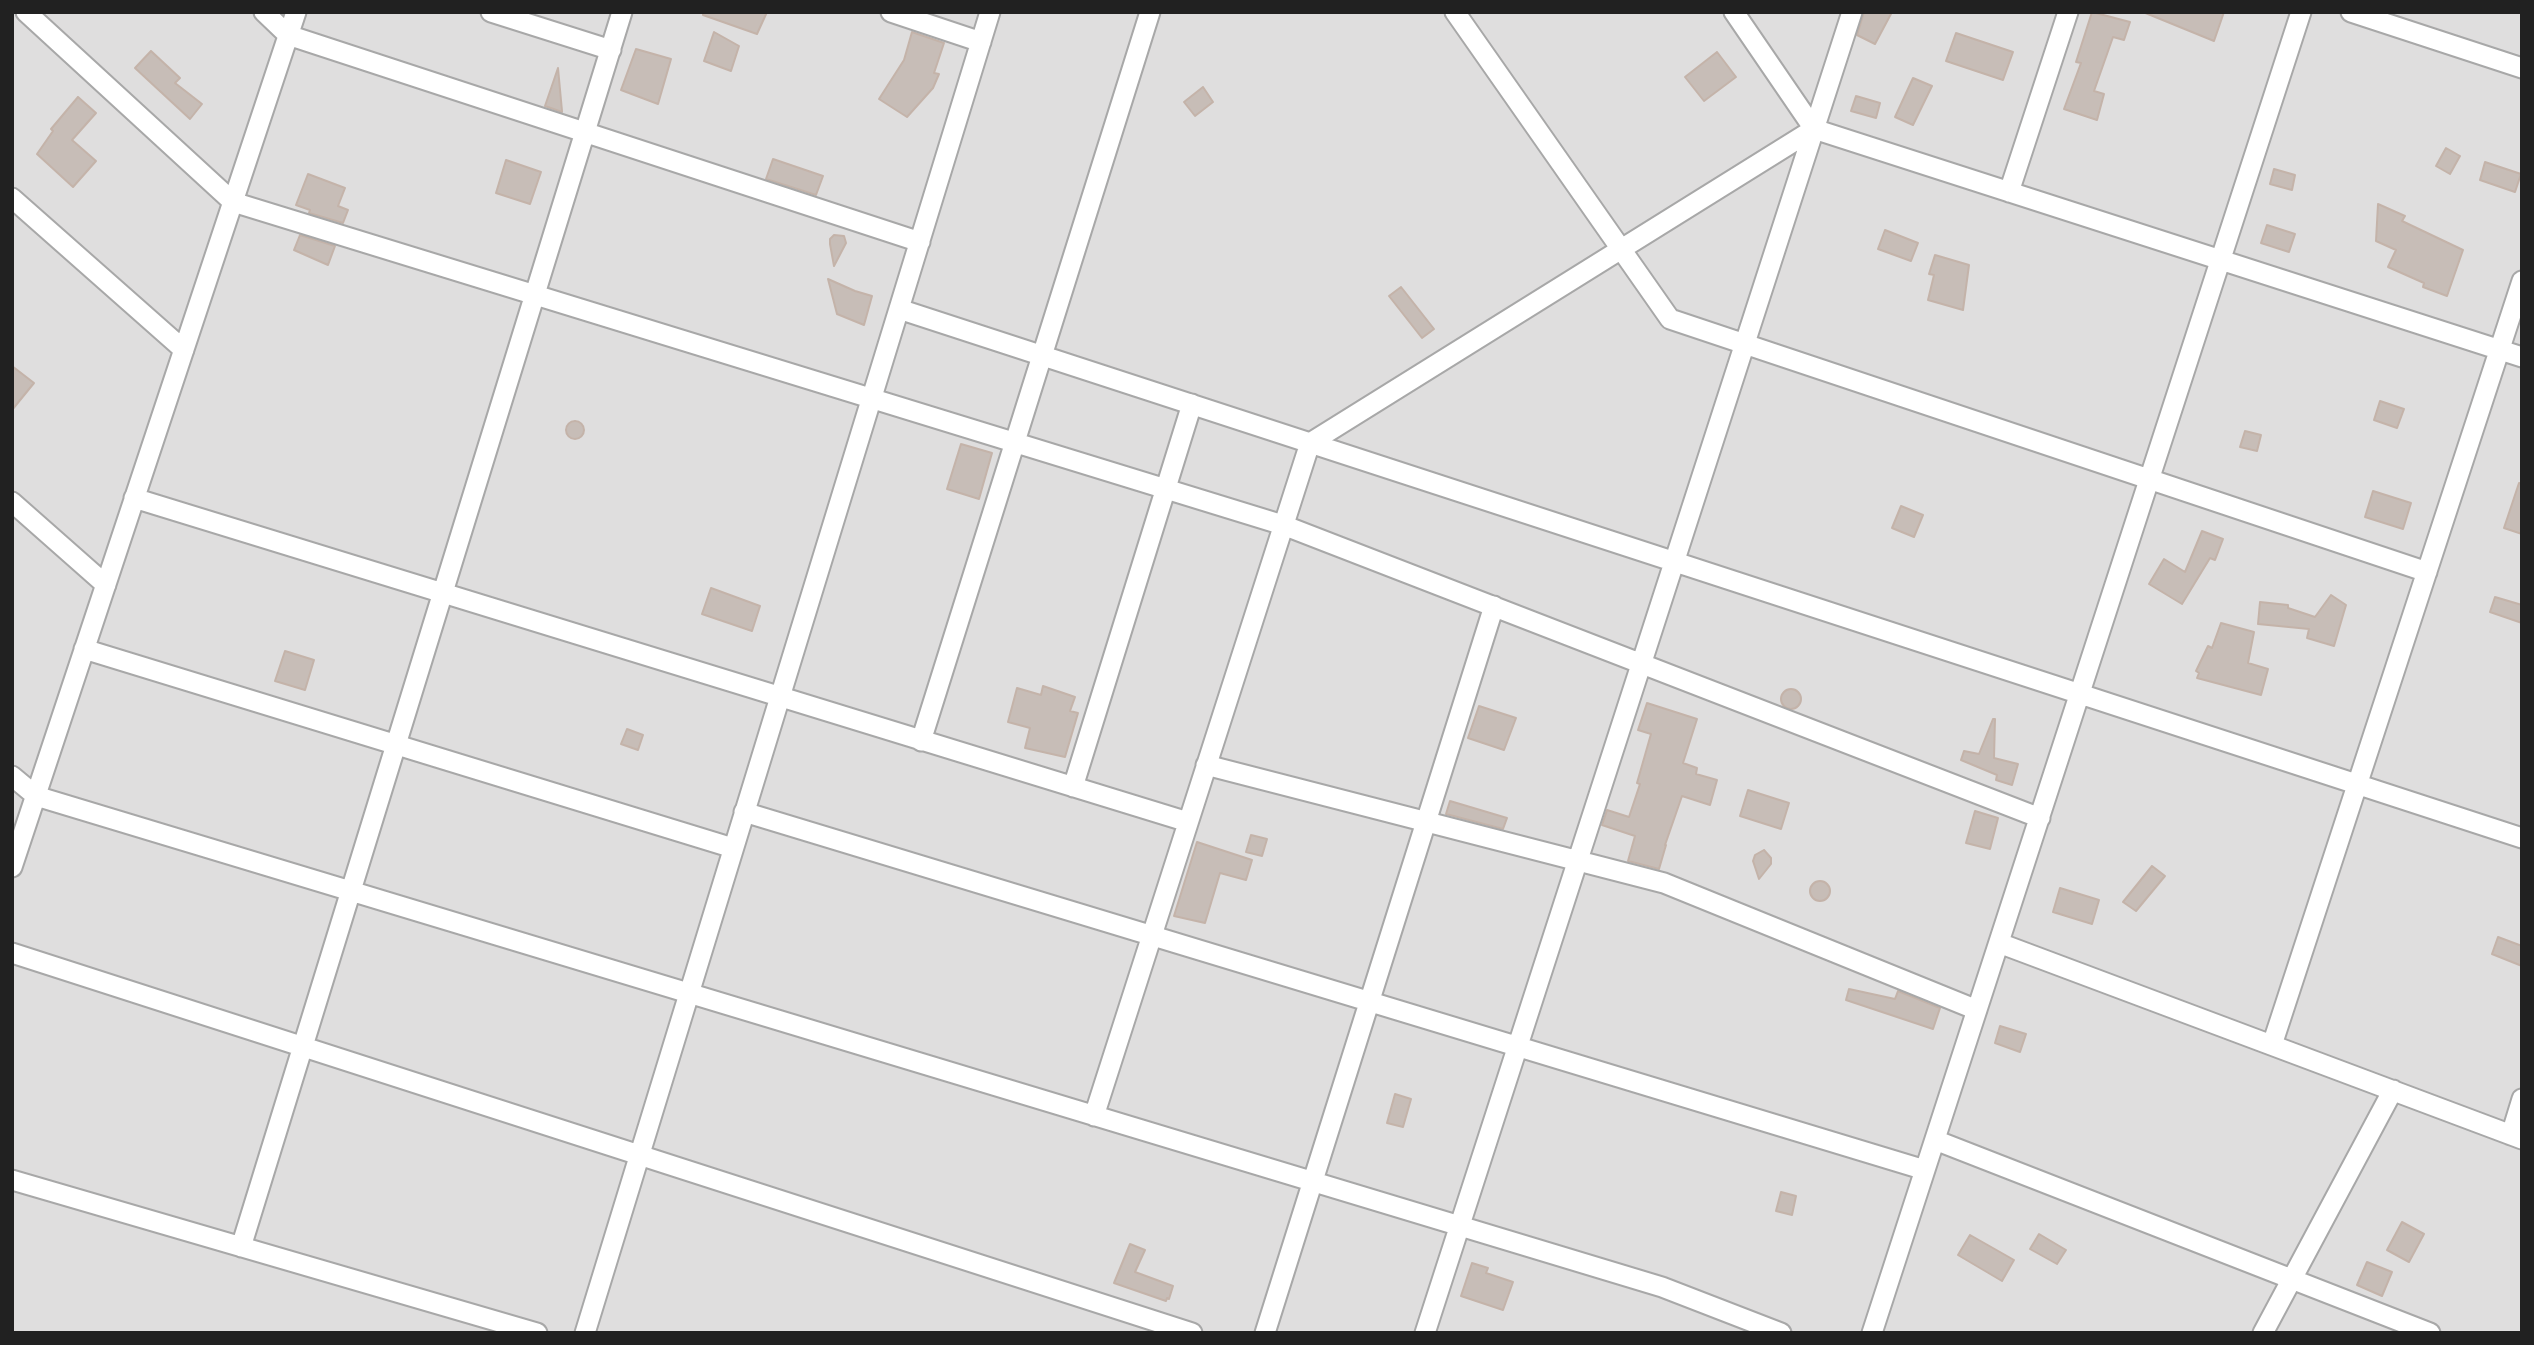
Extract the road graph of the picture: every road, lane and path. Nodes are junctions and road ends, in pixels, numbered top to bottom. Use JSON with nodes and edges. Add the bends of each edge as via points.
{"nodes":[{"id":1,"x":26,"y":12,"type":"edge"},
{"id":2,"x":264,"y":12,"type":"edge"},
{"id":3,"x":296,"y":12,"type":"edge"},
{"id":4,"x":491,"y":12,"type":"edge"},
{"id":5,"x":622,"y":12,"type":"edge"},
{"id":6,"x":891,"y":12,"type":"edge"},
{"id":7,"x":990,"y":12,"type":"edge"},
{"id":8,"x":1150,"y":12,"type":"edge"},
{"id":9,"x":1455,"y":12,"type":"edge"},
{"id":10,"x":1734,"y":12,"type":"edge"},
{"id":11,"x":1852,"y":12,"type":"edge"},
{"id":12,"x":2068,"y":12,"type":"edge"},
{"id":13,"x":2301,"y":12,"type":"edge"},
{"id":14,"x":2351,"y":12,"type":"edge"},
{"id":15,"x":288,"y":35,"type":"junction"},
{"id":16,"x":981,"y":42,"type":"junction"},
{"id":17,"x":611,"y":50,"type":"junction"},
{"id":18,"x":2522,"y":68,"type":"edge"},
{"id":19,"x":1814,"y":129,"type":"junction"},
{"id":20,"x":585,"y":132,"type":"junction"},
{"id":21,"x":2009,"y":192,"type":"junction"},
{"id":22,"x":12,"y":198,"type":"edge"},
{"id":23,"x":233,"y":202,"type":"junction"},
{"id":24,"x":920,"y":242,"type":"junction"},
{"id":25,"x":1621,"y":249,"type":"junction"},
{"id":26,"x":2221,"y":260,"type":"junction"},
{"id":27,"x":2522,"y":281,"type":"edge"},
{"id":28,"x":535,"y":295,"type":"junction"},
{"id":29,"x":899,"y":309,"type":"junction"},
{"id":30,"x":1745,"y":344,"type":"junction"},
{"id":31,"x":184,"y":350,"type":"junction"},
{"id":32,"x":2499,"y":350,"type":"junction"},
{"id":33,"x":1042,"y":355,"type":"junction"},
{"id":34,"x":2522,"y":357,"type":"edge"},
{"id":35,"x":872,"y":398,"type":"junction"},
{"id":36,"x":1192,"y":404,"type":"junction"},
{"id":37,"x":1015,"y":442,"type":"junction"},
{"id":38,"x":1310,"y":443,"type":"junction"},
{"id":39,"x":2150,"y":480,"type":"junction"},
{"id":40,"x":1166,"y":489,"type":"junction"},
{"id":41,"x":134,"y":498,"type":"junction"},
{"id":42,"x":12,"y":502,"type":"edge"},
{"id":43,"x":1283,"y":525,"type":"junction"},
{"id":44,"x":1674,"y":561,"type":"junction"},
{"id":45,"x":2427,"y":572,"type":"junction"},
{"id":46,"x":106,"y":585,"type":"junction"},
{"id":47,"x":443,"y":593,"type":"junction"},
{"id":48,"x":1494,"y":606,"type":"junction"},
{"id":49,"x":85,"y":649,"type":"junction"},
{"id":50,"x":1641,"y":663,"type":"junction"},
{"id":51,"x":2080,"y":694,"type":"junction"},
{"id":52,"x":780,"y":697,"type":"junction"},
{"id":53,"x":921,"y":741,"type":"junction"},
{"id":54,"x":396,"y":745,"type":"junction"},
{"id":55,"x":1206,"y":765,"type":"junction"},
{"id":56,"x":12,"y":776,"type":"edge"},
{"id":57,"x":2357,"y":784,"type":"junction"},
{"id":58,"x":1073,"y":787,"type":"junction"},
{"id":59,"x":36,"y":796,"type":"junction"},
{"id":60,"x":744,"y":812,"type":"junction"},
{"id":61,"x":2040,"y":817,"type":"junction"},
{"id":62,"x":1188,"y":822,"type":"junction"},
{"id":63,"x":1426,"y":822,"type":"junction"},
{"id":64,"x":2522,"y":838,"type":"edge"},
{"id":65,"x":733,"y":849,"type":"junction"},
{"id":66,"x":1577,"y":861,"type":"junction"},
{"id":67,"x":12,"y":867,"type":"edge"},
{"id":68,"x":351,"y":892,"type":"junction"},
{"id":69,"x":1152,"y":936,"type":"junction"},
{"id":70,"x":1999,"y":943,"type":"junction"},
{"id":71,"x":12,"y":953,"type":"edge"},
{"id":72,"x":689,"y":993,"type":"junction"},
{"id":73,"x":1369,"y":1002,"type":"junction"},
{"id":74,"x":1977,"y":1010,"type":"junction"},
{"id":75,"x":2272,"y":1045,"type":"junction"},
{"id":76,"x":303,"y":1047,"type":"junction"},
{"id":77,"x":1517,"y":1047,"type":"junction"},
{"id":78,"x":2393,"y":1090,"type":"junction"},
{"id":79,"x":2522,"y":1099,"type":"edge"},
{"id":80,"x":1094,"y":1116,"type":"junction"},
{"id":81,"x":2516,"y":1137,"type":"edge"},
{"id":82,"x":1935,"y":1140,"type":"junction"},
{"id":83,"x":639,"y":1155,"type":"junction"},
{"id":84,"x":1925,"y":1170,"type":"junction"},
{"id":85,"x":12,"y":1180,"type":"edge"},
{"id":86,"x":1312,"y":1182,"type":"junction"},
{"id":87,"x":1459,"y":1226,"type":"junction"},
{"id":88,"x":241,"y":1247,"type":"junction"},
{"id":89,"x":2291,"y":1279,"type":"junction"},
{"id":90,"x":537,"y":1333,"type":"edge"},
{"id":91,"x":585,"y":1333,"type":"edge"},
{"id":92,"x":1192,"y":1333,"type":"edge"},
{"id":93,"x":1265,"y":1333,"type":"edge"},
{"id":94,"x":1425,"y":1333,"type":"edge"},
{"id":95,"x":1781,"y":1333,"type":"edge"},
{"id":96,"x":1872,"y":1333,"type":"edge"},
{"id":97,"x":2263,"y":1333,"type":"edge"},
{"id":98,"x":2430,"y":1333,"type":"edge"}],
"edges":[{"from":1,"to":23,"type":"street"},
{"from":2,"to":15,"type":"street"},
{"from":3,"to":15,"type":"street"},
{"from":4,"to":17,"type":"street"},
{"from":5,"to":17,"type":"street"},
{"from":6,"to":16,"type":"street"},
{"from":7,"to":16,"type":"street"},
{"from":8,"to":33,"type":"street"},
{"from":9,"to":25,"type":"street"},
{"from":10,"to":19,"type":"street"},
{"from":11,"to":19,"type":"street"},
{"from":12,"to":21,"type":"street"},
{"from":13,"to":26,"type":"street"},
{"from":14,"to":18,"type":"street"},
{"from":15,"to":20,"type":"street"},
{"from":15,"to":23,"type":"street"},
{"from":16,"to":24,"type":"street"},
{"from":17,"to":20,"type":"street"},
{"from":19,"to":21,"type":"street"},
{"from":19,"to":25,"type":"street"},
{"from":19,"to":30,"type":"street"},
{"from":20,"to":24,"type":"street"},
{"from":20,"to":28,"type":"street"},
{"from":21,"to":26,"type":"street"},
{"from":22,"to":31,"type":"street"},
{"from":23,"to":28,"type":"street"},
{"from":23,"to":31,"type":"street"},
{"from":24,"to":29,"type":"street"},
{"from":25,"to":30,"type":"street","via":[[1670,319]]},
{"from":25,"to":38,"type":"street"},
{"from":26,"to":32,"type":"street"},
{"from":26,"to":39,"type":"street"},
{"from":27,"to":32,"type":"street"},
{"from":28,"to":35,"type":"street"},
{"from":28,"to":47,"type":"street"},
{"from":29,"to":33,"type":"street"},
{"from":29,"to":35,"type":"street"},
{"from":30,"to":39,"type":"street"},
{"from":30,"to":44,"type":"street"},
{"from":31,"to":41,"type":"street"},
{"from":32,"to":34,"type":"street"},
{"from":32,"to":45,"type":"street"},
{"from":33,"to":36,"type":"street"},
{"from":33,"to":37,"type":"street"},
{"from":35,"to":37,"type":"street"},
{"from":35,"to":52,"type":"street"},
{"from":36,"to":38,"type":"street"},
{"from":36,"to":40,"type":"street"},
{"from":37,"to":40,"type":"street"},
{"from":37,"to":53,"type":"street"},
{"from":38,"to":43,"type":"street"},
{"from":38,"to":44,"type":"street"},
{"from":39,"to":45,"type":"street"},
{"from":39,"to":51,"type":"street"},
{"from":40,"to":43,"type":"street"},
{"from":40,"to":58,"type":"street"},
{"from":41,"to":46,"type":"street"},
{"from":41,"to":47,"type":"street"},
{"from":42,"to":46,"type":"street"},
{"from":43,"to":48,"type":"street"},
{"from":43,"to":55,"type":"street"},
{"from":44,"to":50,"type":"street"},
{"from":44,"to":51,"type":"street"},
{"from":45,"to":57,"type":"street"},
{"from":46,"to":49,"type":"street"},
{"from":47,"to":52,"type":"street"},
{"from":47,"to":54,"type":"street"},
{"from":48,"to":50,"type":"street"},
{"from":48,"to":63,"type":"street"},
{"from":49,"to":54,"type":"street"},
{"from":49,"to":59,"type":"street"},
{"from":50,"to":61,"type":"street"},
{"from":50,"to":66,"type":"street"},
{"from":51,"to":57,"type":"street"},
{"from":51,"to":61,"type":"street"},
{"from":52,"to":53,"type":"street"},
{"from":52,"to":60,"type":"street"},
{"from":53,"to":58,"type":"street"},
{"from":54,"to":65,"type":"street"},
{"from":54,"to":68,"type":"street"},
{"from":55,"to":62,"type":"street"},
{"from":55,"to":63,"type":"street"},
{"from":56,"to":59,"type":"street"},
{"from":57,"to":64,"type":"street"},
{"from":57,"to":75,"type":"street"},
{"from":58,"to":62,"type":"street"},
{"from":59,"to":67,"type":"street"},
{"from":59,"to":68,"type":"street"},
{"from":60,"to":65,"type":"street"},
{"from":60,"to":69,"type":"street"},
{"from":61,"to":70,"type":"street"},
{"from":62,"to":69,"type":"street"},
{"from":63,"to":66,"type":"street"},
{"from":63,"to":73,"type":"street"},
{"from":65,"to":72,"type":"street"},
{"from":66,"to":74,"type":"street","via":[[1664,883]]},
{"from":66,"to":77,"type":"street"},
{"from":68,"to":72,"type":"street"},
{"from":68,"to":76,"type":"street"},
{"from":69,"to":73,"type":"street"},
{"from":69,"to":80,"type":"street"},
{"from":70,"to":74,"type":"street"},
{"from":70,"to":75,"type":"street"},
{"from":71,"to":76,"type":"street"},
{"from":72,"to":80,"type":"street"},
{"from":72,"to":83,"type":"street"},
{"from":73,"to":77,"type":"street"},
{"from":73,"to":86,"type":"street"},
{"from":74,"to":82,"type":"street"},
{"from":75,"to":78,"type":"street"},
{"from":76,"to":83,"type":"street"},
{"from":76,"to":88,"type":"street"},
{"from":77,"to":84,"type":"street"},
{"from":77,"to":87,"type":"street"},
{"from":78,"to":81,"type":"street"},
{"from":78,"to":89,"type":"street"},
{"from":79,"to":81,"type":"street"},
{"from":80,"to":86,"type":"street"},
{"from":82,"to":84,"type":"street"},
{"from":82,"to":89,"type":"street"},
{"from":83,"to":91,"type":"street"},
{"from":83,"to":92,"type":"street"},
{"from":84,"to":96,"type":"street"},
{"from":85,"to":88,"type":"street"},
{"from":86,"to":87,"type":"street"},
{"from":86,"to":93,"type":"street"},
{"from":87,"to":94,"type":"street"},
{"from":87,"to":95,"type":"street","via":[[1662,1287]]},
{"from":88,"to":90,"type":"street"},
{"from":89,"to":97,"type":"street"},
{"from":89,"to":98,"type":"street"}]}
